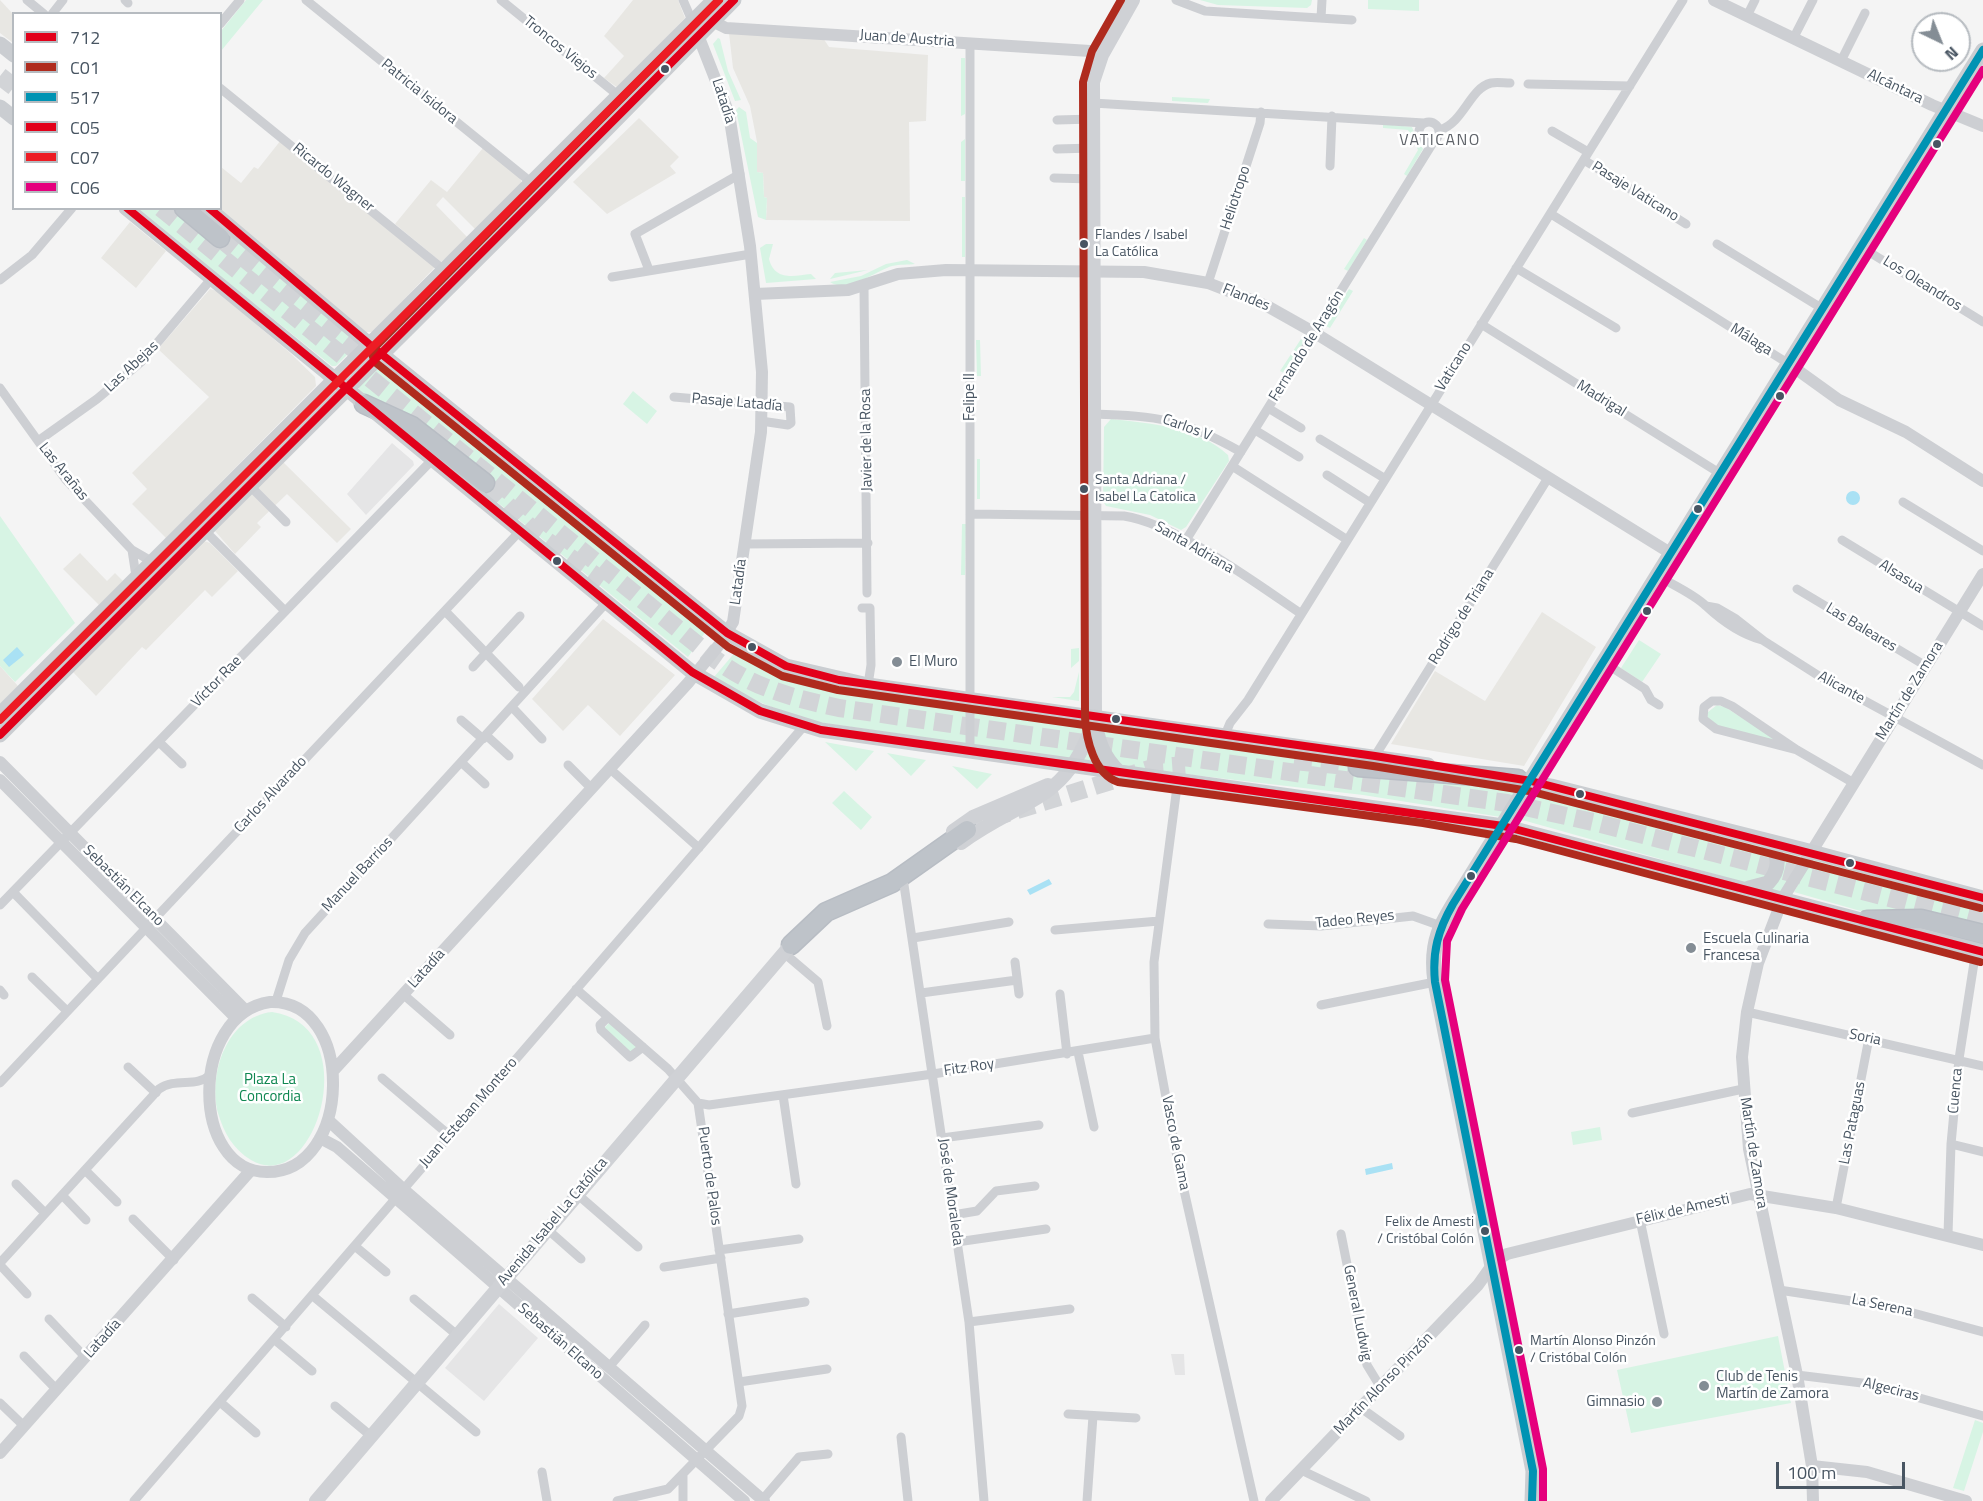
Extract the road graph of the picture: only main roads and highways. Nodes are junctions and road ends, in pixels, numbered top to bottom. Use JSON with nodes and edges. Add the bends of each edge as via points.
{"nodes":[{"id":1,"x":714,"y":0,"type":"edge"},
{"id":2,"x":734,"y":0,"type":"edge"},
{"id":3,"x":1133,"y":0,"type":"edge"},
{"id":4,"x":714,"y":22,"type":"junction"},
{"id":5,"x":0,"y":44,"type":"edge"},
{"id":6,"x":1983,"y":50,"type":"edge"},
{"id":7,"x":12,"y":53,"type":"edge"},
{"id":8,"x":0,"y":107,"type":"edge"},
{"id":9,"x":12,"y":116,"type":"edge"},
{"id":10,"x":128,"y":210,"type":"edge"},
{"id":11,"x":186,"y":210,"type":"edge"},
{"id":12,"x":210,"y":210,"type":"edge"},
{"id":13,"x":220,"y":238,"type":"tunnel mouth"},
{"id":14,"x":369,"y":344,"type":"junction"},
{"id":15,"x":382,"y":354,"type":"junction"},
{"id":16,"x":333,"y":380,"type":"junction"},
{"id":17,"x":346,"y":390,"type":"junction"},
{"id":18,"x":364,"y":404,"type":"junction"},
{"id":19,"x":485,"y":483,"type":"tunnel mouth"},
{"id":20,"x":151,"y":561,"type":"junction"},
{"id":21,"x":143,"y":593,"type":"junction"},
{"id":22,"x":0,"y":714,"type":"edge"},
{"id":23,"x":1095,"y":717,"type":"junction"},
{"id":24,"x":0,"y":735,"type":"edge"},
{"id":25,"x":1358,"y":767,"type":"tunnel mouth"},
{"id":26,"x":1068,"y":771,"type":"junction"},
{"id":27,"x":1119,"y":772,"type":"junction"},
{"id":28,"x":1524,"y":780,"type":"junction"},
{"id":29,"x":1503,"y":826,"type":"junction"},
{"id":30,"x":967,"y":830,"type":"tunnel mouth"},
{"id":31,"x":1766,"y":841,"type":"junction"},
{"id":32,"x":1746,"y":888,"type":"junction"},
{"id":33,"x":1983,"y":898,"type":"edge"},
{"id":34,"x":1867,"y":920,"type":"joint"},
{"id":35,"x":1981,"y":945,"type":"edge"},
{"id":36,"x":787,"y":949,"type":"junction"},
{"id":37,"x":316,"y":1501,"type":"edge"},
{"id":38,"x":1532,"y":1501,"type":"edge"}],
"edges":[{"from":1,"to":4,"type":"main road"},
{"from":1,"to":14,"type":"main road"},
{"from":2,"to":4,"type":"main road"},
{"from":3,"to":23,"type":"main road","name":"Avenida Isabel La Católica","via":[[1102,55],[1093,82]]},
{"from":4,"to":15,"type":"main road"},
{"from":5,"to":7,"type":"main road"},
{"from":6,"to":28,"type":"main road","via":[[1605,663]]},
{"from":8,"to":9,"type":"main road"},
{"from":10,"to":16,"type":"main road"},
{"from":11,"to":13,"type":"highway"},
{"from":12,"to":14,"type":"main road"},
{"from":14,"to":15,"type":"main road"},
{"from":14,"to":16,"type":"main road"},
{"from":15,"to":17,"type":"main road"},
{"from":15,"to":23,"type":"main road","via":[[727,633],[786,666],[868,685]]},
{"from":16,"to":17,"type":"main road"},
{"from":16,"to":20,"type":"main road"},
{"from":17,"to":18,"type":"main road"},
{"from":17,"to":21,"type":"main road"},
{"from":18,"to":19,"type":"highway","via":[[412,426]]},
{"from":18,"to":26,"type":"main road","via":[[695,674],[750,706],[804,726],[970,751]]},
{"from":20,"to":21,"type":"main road","via":[[153,572]]},
{"from":20,"to":22,"type":"main road"},
{"from":21,"to":24,"type":"main road"},
{"from":23,"to":26,"type":"main road","name":"Avenida Isabel La Católica","via":[[1086,745]]},
{"from":23,"to":27,"type":"main road","via":[[1100,744]]},
{"from":23,"to":28,"type":"main road"},
{"from":25,"to":28,"type":"highway"},
{"from":26,"to":27,"type":"main road"},
{"from":26,"to":36,"type":"main road","name":"Avenida Isabel La Católica","via":[[1037,800],[978,831],[904,885],[824,918]]},
{"from":26,"to":36,"type":"main road","name":"Avenida Isabel La Católica","via":[[973,818],[895,873],[837,898],[815,915]]},
{"from":27,"to":29,"type":"main road"},
{"from":28,"to":29,"type":"main road"},
{"from":28,"to":31,"type":"main road"},
{"from":29,"to":32,"type":"main road"},
{"from":29,"to":38,"type":"main road","via":[[1440,926],[1433,950],[1435,982],[1533,1471]]},
{"from":30,"to":36,"type":"highway","via":[[892,883],[820,915]]},
{"from":31,"to":32,"type":"main road","via":[[1777,857],[1774,875],[1763,886]]},
{"from":31,"to":33,"type":"main road"},
{"from":32,"to":34,"type":"main road"},
{"from":34,"to":35,"type":"highway","via":[[1921,919]]},
{"from":36,"to":37,"type":"main road","name":"Avenida Isabel La Católica"}]}
